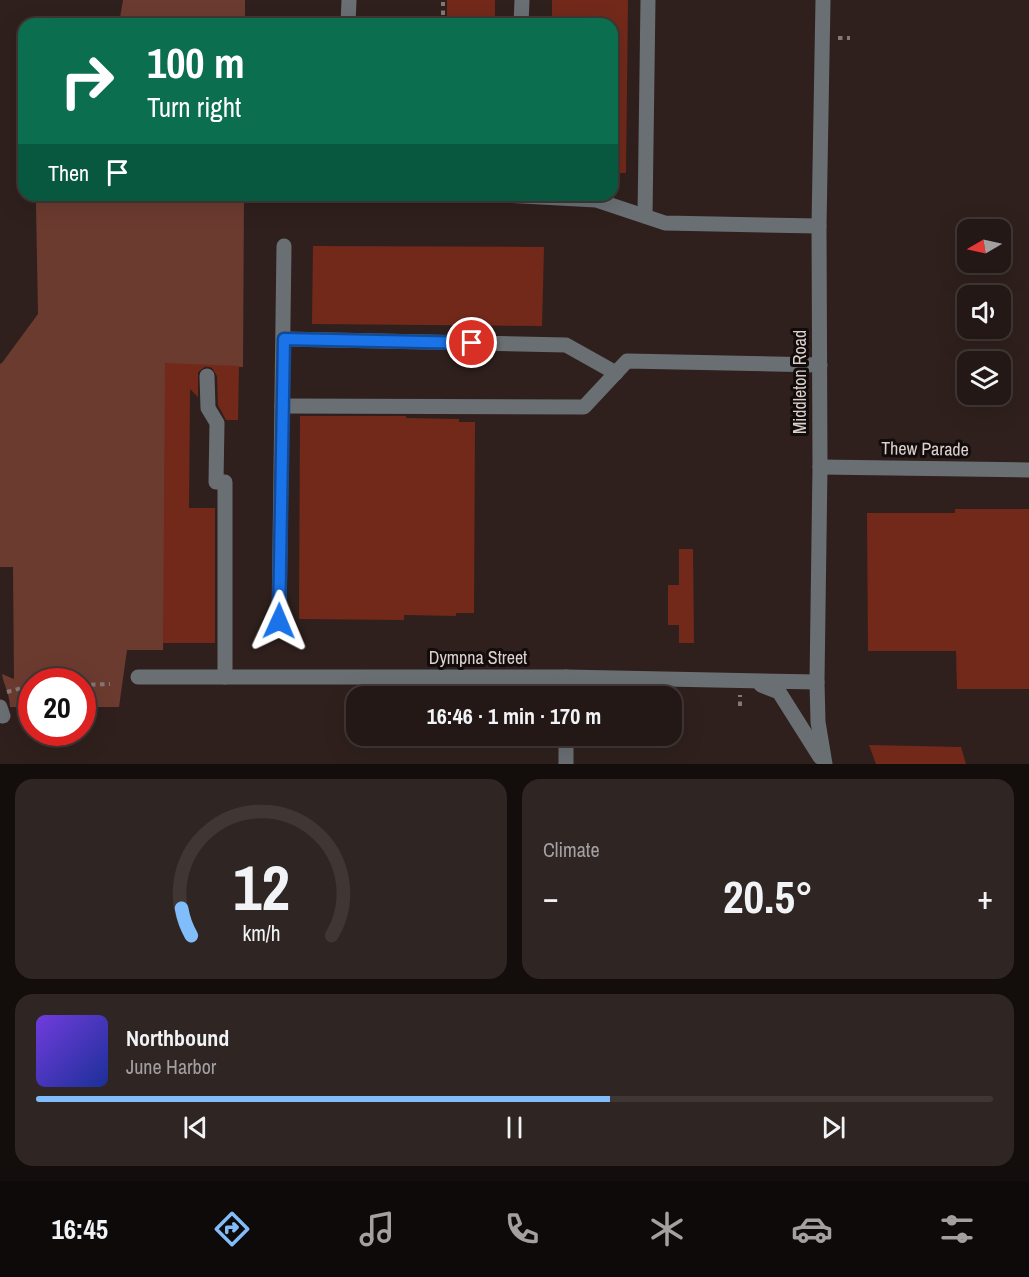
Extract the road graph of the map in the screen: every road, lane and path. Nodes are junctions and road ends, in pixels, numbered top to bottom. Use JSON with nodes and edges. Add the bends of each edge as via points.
{"nodes":[{"id":1,"x":349,"y":0,"type":"edge"},
{"id":2,"x":522,"y":0,"type":"edge"},
{"id":3,"x":648,"y":0,"type":"edge"},
{"id":4,"x":823,"y":0,"type":"edge"},
{"id":5,"x":443,"y":2,"type":"dead end"},
{"id":6,"x":348,"y":18,"type":"edge"},
{"id":7,"x":443,"y":18,"type":"edge"},
{"id":8,"x":521,"y":18,"type":"edge"},
{"id":9,"x":835,"y":38,"type":"dead end"},
{"id":10,"x":850,"y":38,"type":"dead end"},
{"id":11,"x":599,"y":201,"type":"edge"},
{"id":12,"x":645,"y":216,"type":"junction"},
{"id":13,"x":819,"y":226,"type":"junction"},
{"id":14,"x":284,"y":246,"type":"dead end"},
{"id":15,"x":284,"y":339,"type":"junction"},
{"id":16,"x":820,"y":365,"type":"junction"},
{"id":17,"x":616,"y":373,"type":"junction"},
{"id":18,"x":207,"y":376,"type":"dead end"},
{"id":19,"x":282,"y":406,"type":"junction"},
{"id":20,"x":820,"y":466,"type":"junction"},
{"id":21,"x":1029,"y":470,"type":"edge"},
{"id":22,"x":279,"y":621,"type":"dead end"},
{"id":23,"x":138,"y":676,"type":"dead end"},
{"id":24,"x":225,"y":677,"type":"junction"},
{"id":25,"x":566,"y":678,"type":"junction"},
{"id":26,"x":753,"y":681,"type":"junction"},
{"id":27,"x":817,"y":682,"type":"junction"},
{"id":28,"x":96,"y":684,"type":"edge"},
{"id":29,"x":110,"y":684,"type":"dead end"},
{"id":30,"x":566,"y":686,"type":"edge"},
{"id":31,"x":18,"y":690,"type":"edge"},
{"id":32,"x":14,"y":691,"type":"dead end"},
{"id":33,"x":566,"y":746,"type":"edge"},
{"id":34,"x":566,"y":764,"type":"edge"},
{"id":35,"x":825,"y":764,"type":"edge"}],
"edges":[{"from":1,"to":6,"type":"street"},
{"from":2,"to":8,"type":"street"},
{"from":3,"to":12,"type":"street"},
{"from":4,"to":13,"type":"street","name":"Middleton Road"},
{"from":5,"to":7,"type":"path"},
{"from":9,"to":10,"type":"path"},
{"from":11,"to":12,"type":"street"},
{"from":12,"to":13,"type":"street","via":[[665,223]]},
{"from":13,"to":16,"type":"street","name":"Middleton Road"},
{"from":14,"to":15,"type":"street"},
{"from":15,"to":17,"type":"street","via":[[566,345]]},
{"from":15,"to":19,"type":"street"},
{"from":16,"to":17,"type":"street","via":[[627,361]]},
{"from":16,"to":20,"type":"street","name":"Middleton Road"},
{"from":17,"to":19,"type":"street","via":[[584,407]]},
{"from":18,"to":24,"type":"street","via":[[208,408],[217,423],[216,482],[225,482]]},
{"from":19,"to":22,"type":"street"},
{"from":20,"to":21,"type":"street","name":"Thew Parade"},
{"from":20,"to":27,"type":"street","name":"Middleton Road"},
{"from":23,"to":24,"type":"street","name":"Dympna Street"},
{"from":24,"to":25,"type":"street","name":"Dympna Street"},
{"from":25,"to":26,"type":"street","name":"Dympna Street"},
{"from":25,"to":30,"type":"street"},
{"from":26,"to":27,"type":"street","name":"Dympna Street"},
{"from":26,"to":35,"type":"street","name":"Middleton Road","via":[[778,692]]},
{"from":27,"to":35,"type":"street","name":"Middleton Road"},
{"from":28,"to":29,"type":"path"},
{"from":31,"to":32,"type":"path"},
{"from":33,"to":34,"type":"street"}]}
